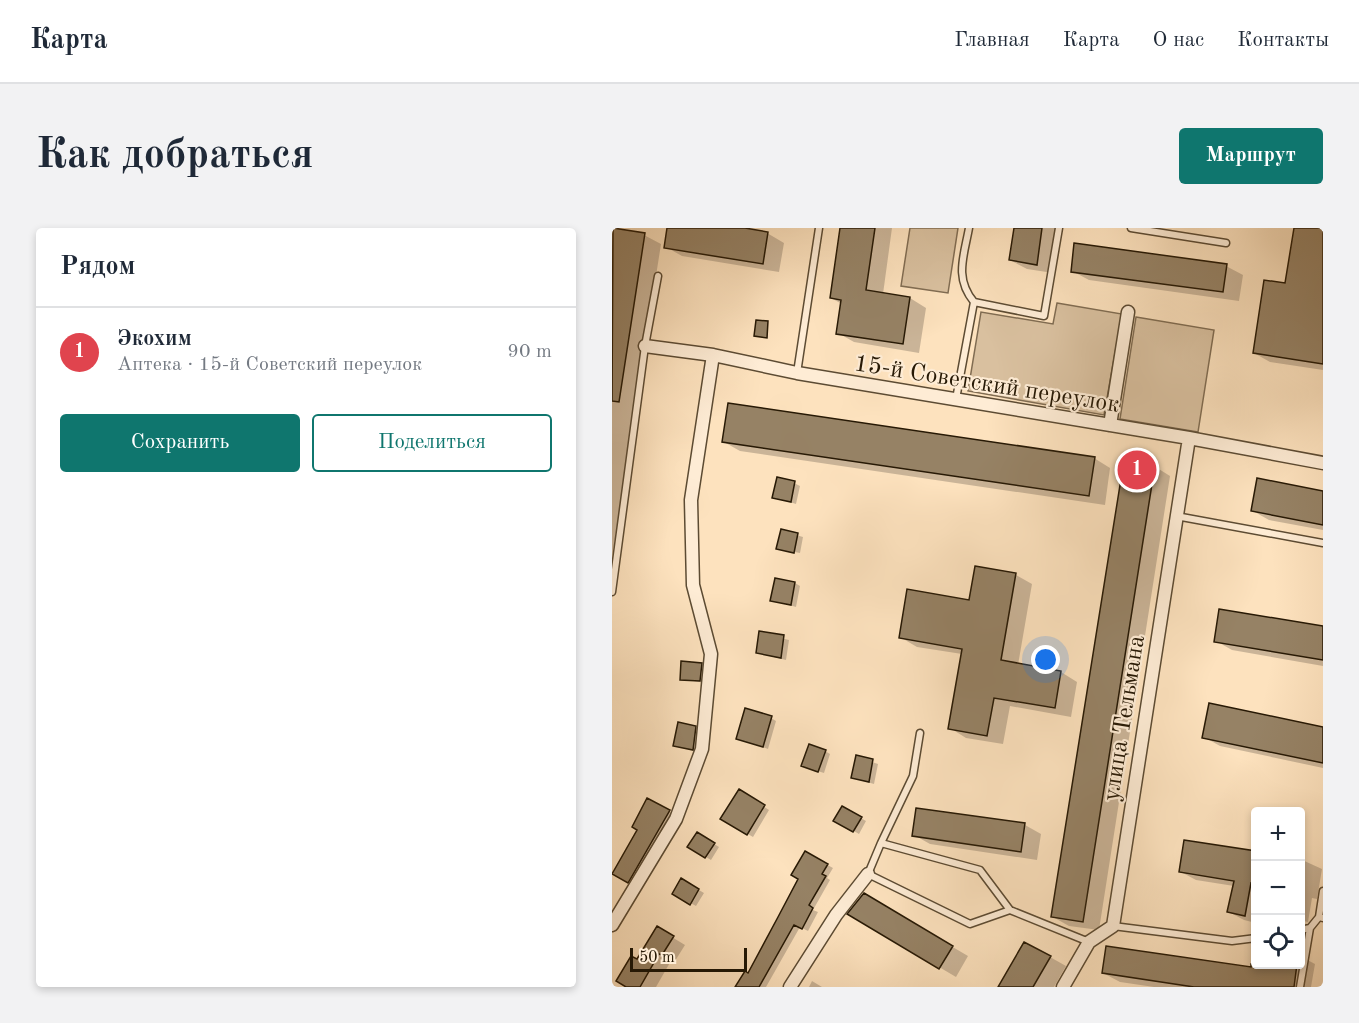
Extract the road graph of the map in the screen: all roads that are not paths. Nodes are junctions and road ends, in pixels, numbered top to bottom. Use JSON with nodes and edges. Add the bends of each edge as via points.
{"nodes":[{"id":1,"x":819,"y":228,"type":"edge"},
{"id":2,"x":969,"y":228,"type":"edge"},
{"id":3,"x":1059,"y":228,"type":"edge"},
{"id":4,"x":1131,"y":228,"type":"edge"},
{"id":5,"x":1226,"y":243,"type":"dead end"},
{"id":6,"x":658,"y":276,"type":"dead end"},
{"id":7,"x":974,"y":302,"type":"junction"},
{"id":8,"x":1128,"y":312,"type":"dead end"},
{"id":9,"x":645,"y":346,"type":"junction"},
{"id":10,"x":712,"y":355,"type":"junction"},
{"id":11,"x":797,"y":373,"type":"junction"},
{"id":12,"x":956,"y":399,"type":"junction"},
{"id":13,"x":1110,"y":424,"type":"junction"},
{"id":14,"x":1189,"y":438,"type":"junction"},
{"id":15,"x":1323,"y":463,"type":"edge"},
{"id":16,"x":1175,"y":516,"type":"junction"},
{"id":17,"x":1323,"y":543,"type":"edge"},
{"id":18,"x":612,"y":592,"type":"edge"},
{"id":19,"x":920,"y":733,"type":"dead end"},
{"id":20,"x":881,"y":843,"type":"junction"},
{"id":21,"x":868,"y":874,"type":"junction"},
{"id":22,"x":1323,"y":891,"type":"edge"},
{"id":23,"x":1010,"y":910,"type":"junction"},
{"id":24,"x":1321,"y":918,"type":"edge"},
{"id":25,"x":612,"y":925,"type":"edge"},
{"id":26,"x":1113,"y":926,"type":"junction"},
{"id":27,"x":1310,"y":928,"type":"junction"},
{"id":28,"x":1305,"y":929,"type":"edge"},
{"id":29,"x":1251,"y":939,"type":"edge"},
{"id":30,"x":1089,"y":942,"type":"junction"},
{"id":31,"x":790,"y":987,"type":"edge"},
{"id":32,"x":1063,"y":987,"type":"edge"},
{"id":33,"x":1300,"y":987,"type":"edge"}],
"edges":[{"from":1,"to":11,"type":"lane"},
{"from":2,"to":7,"type":"lane","via":[[961,274],[963,289]]},
{"from":3,"to":7,"type":"lane","via":[[1044,316]]},
{"from":4,"to":5,"type":"lane"},
{"from":6,"to":9,"type":"lane"},
{"from":7,"to":12,"type":"lane"},
{"from":8,"to":13,"type":"street"},
{"from":9,"to":10,"type":"street","name":"15-й Советский переулок"},
{"from":9,"to":18,"type":"lane"},
{"from":10,"to":11,"type":"street","name":"15-й Советский переулок"},
{"from":10,"to":25,"type":"street","via":[[691,500],[693,585],[711,654],[702,749],[676,819]]},
{"from":11,"to":12,"type":"street","name":"15-й Советский переулок"},
{"from":12,"to":13,"type":"street","name":"15-й Советский переулок"},
{"from":13,"to":14,"type":"street","name":"15-й Советский переулок"},
{"from":14,"to":15,"type":"street","name":"15-й Советский переулок"},
{"from":14,"to":16,"type":"street","name":"улица Тельмана"},
{"from":16,"to":17,"type":"lane"},
{"from":16,"to":26,"type":"street","name":"улица Тельмана"},
{"from":19,"to":20,"type":"lane","via":[[914,776]]},
{"from":20,"to":21,"type":"lane"},
{"from":20,"to":23,"type":"lane","via":[[980,870]]},
{"from":21,"to":23,"type":"lane","via":[[970,924]]},
{"from":21,"to":31,"type":"street","via":[[836,915]]},
{"from":22,"to":24,"type":"lane"},
{"from":23,"to":30,"type":"lane"},
{"from":24,"to":27,"type":"lane"},
{"from":26,"to":29,"type":"lane","via":[[1232,941]]},
{"from":26,"to":30,"type":"street"},
{"from":27,"to":28,"type":"lane"},
{"from":27,"to":33,"type":"lane"},
{"from":30,"to":32,"type":"street"}]}
